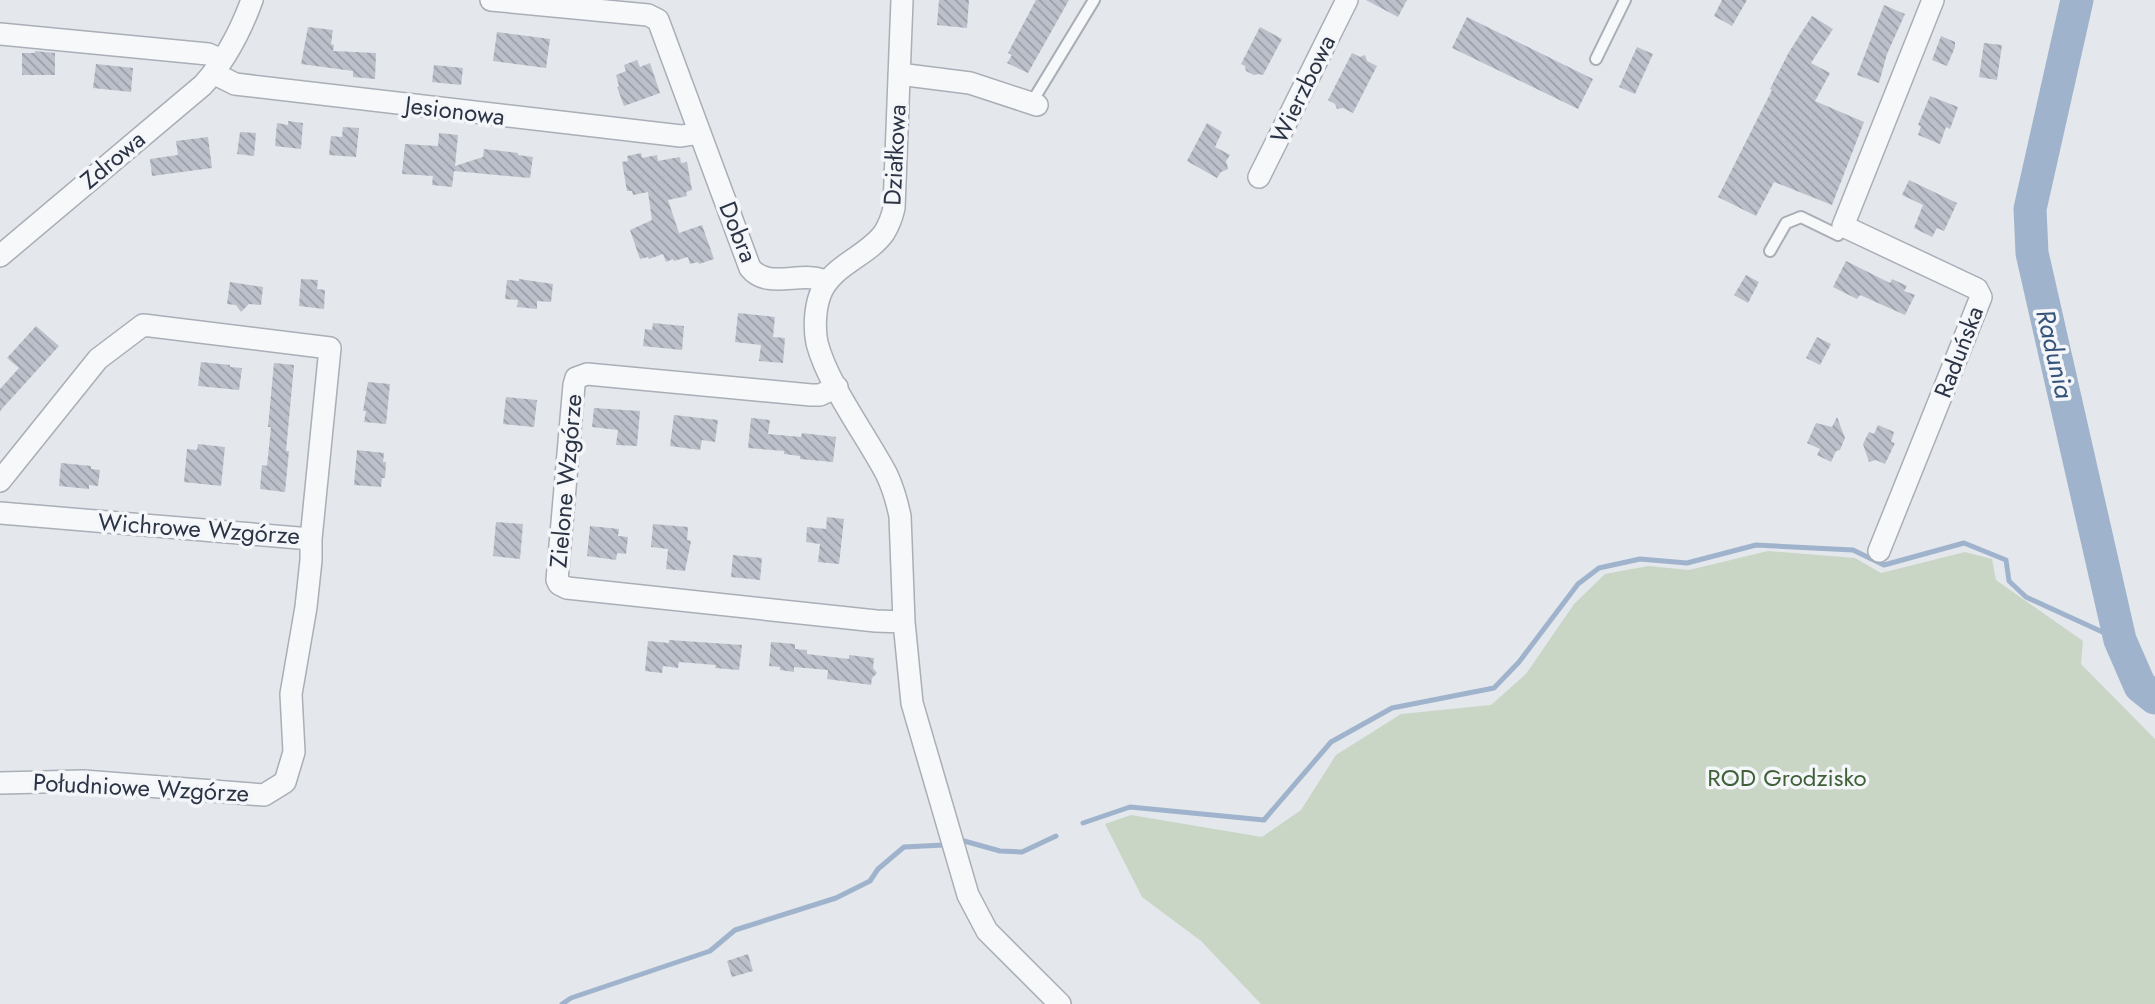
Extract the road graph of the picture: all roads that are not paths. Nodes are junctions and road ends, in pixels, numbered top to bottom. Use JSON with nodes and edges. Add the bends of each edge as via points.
{"nodes":[{"id":1,"x":252,"y":0,"type":"edge"},
{"id":2,"x":491,"y":0,"type":"edge"},
{"id":3,"x":902,"y":0,"type":"edge"},
{"id":4,"x":1094,"y":0,"type":"edge"},
{"id":5,"x":1347,"y":0,"type":"edge"},
{"id":6,"x":1625,"y":0,"type":"edge"},
{"id":7,"x":1933,"y":0,"type":"edge"},
{"id":8,"x":542,"y":2,"type":"edge"},
{"id":9,"x":0,"y":34,"type":"edge"},
{"id":10,"x":1596,"y":58,"type":"dead end"},
{"id":11,"x":218,"y":67,"type":"junction"},
{"id":12,"x":900,"y":74,"type":"junction"},
{"id":13,"x":1034,"y":103,"type":"joint"},
{"id":14,"x":700,"y":134,"type":"junction"},
{"id":15,"x":1259,"y":177,"type":"dead end"},
{"id":16,"x":1843,"y":226,"type":"junction"},
{"id":17,"x":1770,"y":251,"type":"dead end"},
{"id":18,"x":0,"y":257,"type":"edge"},
{"id":19,"x":827,"y":282,"type":"junction"},
{"id":20,"x":837,"y":387,"type":"junction"},
{"id":21,"x":0,"y":481,"type":"edge"},
{"id":22,"x":0,"y":513,"type":"edge"},
{"id":23,"x":311,"y":539,"type":"junction"},
{"id":24,"x":1879,"y":551,"type":"dead end"},
{"id":25,"x":904,"y":622,"type":"junction"},
{"id":26,"x":0,"y":783,"type":"edge"},
{"id":27,"x":1060,"y":1004,"type":"edge"}],
"edges":[{"from":1,"to":11,"type":"street","name":"Zdrowa"},
{"from":2,"to":8,"type":"street","name":"Dobra"},
{"from":3,"to":12,"type":"street","name":"Działkowa"},
{"from":4,"to":13,"type":"lane"},
{"from":5,"to":15,"type":"street","name":"Wierzbowa"},
{"from":6,"to":10,"type":"lane"},
{"from":7,"to":16,"type":"street"},
{"from":8,"to":14,"type":"street","name":"Dobra","via":[[658,20]]},
{"from":9,"to":11,"type":"street","via":[[208,54]]},
{"from":11,"to":14,"type":"street","name":"Jesionowa","via":[[234,84],[681,136]]},
{"from":11,"to":18,"type":"street","name":"Zdrowa","via":[[203,85]]},
{"from":12,"to":13,"type":"street","via":[[970,83]]},
{"from":12,"to":19,"type":"street","name":"Działkowa","via":[[891,219],[873,244]]},
{"from":14,"to":19,"type":"street","name":"Dobra","via":[[755,274],[770,279],[810,276]]},
{"from":16,"to":17,"type":"lane","name":"Raduńska","via":[[1838,235],[1801,217],[1786,223]]},
{"from":16,"to":24,"type":"street","name":"Raduńska","via":[[1977,289],[1981,297]]},
{"from":19,"to":20,"type":"street","via":[[817,309],[816,331],[820,352]]},
{"from":20,"to":25,"type":"street","via":[[888,477],[896,501]]},
{"from":20,"to":25,"type":"street","name":"Zielone Wzgórze","via":[[811,396],[587,374],[576,378],[557,580],[567,588]]},
{"from":21,"to":23,"type":"street","name":"Wichrowe Wzgórze","via":[[97,359],[143,326],[330,348]]},
{"from":22,"to":23,"type":"street","name":"Wichrowe Wzgórze"},
{"from":23,"to":26,"type":"street","name":"Południowe Wzgórze","via":[[306,607],[291,694],[295,752],[285,782],[264,795],[83,781]]},
{"from":25,"to":27,"type":"street","via":[[912,703],[968,895],[987,930]]}]}
